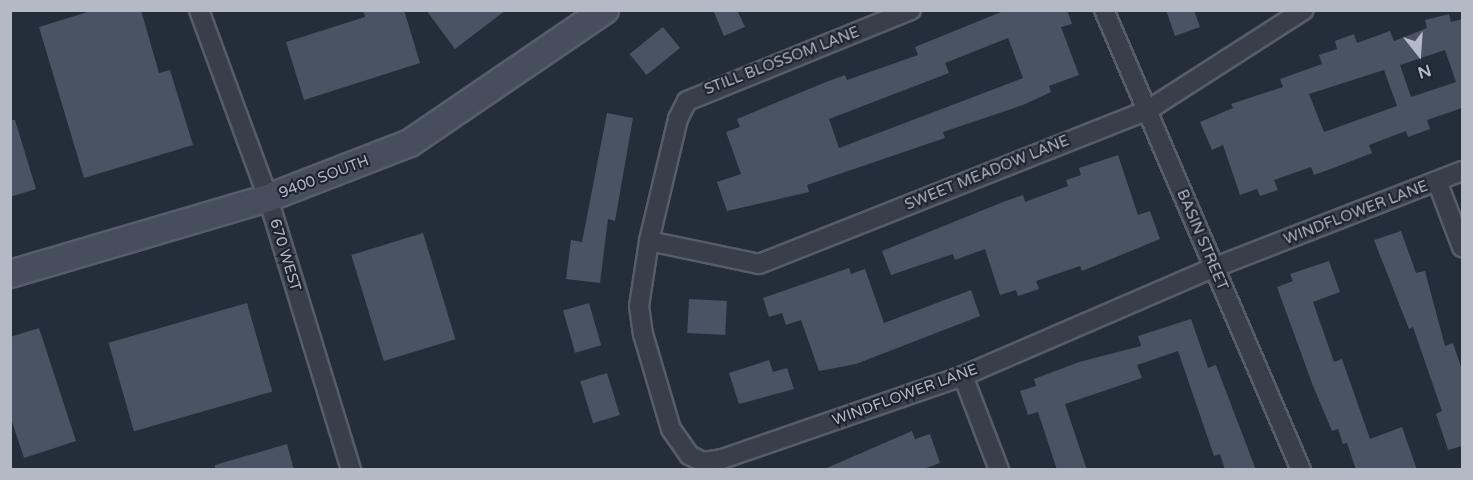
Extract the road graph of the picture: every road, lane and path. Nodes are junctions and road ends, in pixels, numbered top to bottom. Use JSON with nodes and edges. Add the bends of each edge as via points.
{"nodes":[{"id":1,"x":199,"y":10,"type":"edge"},
{"id":2,"x":912,"y":10,"type":"edge"},
{"id":3,"x":1104,"y":10,"type":"edge"},
{"id":4,"x":1304,"y":10,"type":"edge"},
{"id":5,"x":593,"y":13,"type":"edge"},
{"id":6,"x":687,"y":100,"type":"joint"},
{"id":7,"x":1148,"y":110,"type":"junction"},
{"id":8,"x":1462,"y":171,"type":"edge"},
{"id":9,"x":1437,"y":181,"type":"junction"},
{"id":10,"x":268,"y":198,"type":"junction"},
{"id":11,"x":648,"y":241,"type":"junction"},
{"id":12,"x":1462,"y":248,"type":"edge"},
{"id":13,"x":1213,"y":268,"type":"junction"},
{"id":14,"x":10,"y":274,"type":"edge"},
{"id":15,"x":963,"y":376,"type":"junction"},
{"id":16,"x":351,"y":470,"type":"edge"},
{"id":17,"x":999,"y":470,"type":"edge"},
{"id":18,"x":1301,"y":470,"type":"edge"}],
"edges":[{"from":1,"to":10,"type":"street","name":"670 WEST"},
{"from":2,"to":6,"type":"street","name":"STILL BLOSSOM LANE"},
{"from":3,"to":7,"type":"street","name":"BASIN STREET"},
{"from":4,"to":7,"type":"street","name":"SWEET MEADOW LANE"},
{"from":5,"to":10,"type":"street","name":"9400 SOUTH","via":[[410,143]]},
{"from":6,"to":11,"type":"street","name":"WINDFLOWER LANE","via":[[678,119]]},
{"from":7,"to":11,"type":"street","name":"SWEET MEADOW LANE","via":[[759,264]]},
{"from":7,"to":13,"type":"street","name":"BASIN STREET"},
{"from":8,"to":9,"type":"street","name":"WINDFLOWER LANE"},
{"from":9,"to":12,"type":"street"},
{"from":9,"to":13,"type":"street","name":"WINDFLOWER LANE"},
{"from":10,"to":14,"type":"street","name":"9400 SOUTH"},
{"from":10,"to":16,"type":"street","name":"670 WEST"},
{"from":11,"to":15,"type":"street","name":"WINDFLOWER LANE","via":[[640,279],[643,334],[671,429],[688,456],[703,462],[722,459]]},
{"from":13,"to":15,"type":"street","name":"WINDFLOWER LANE"},
{"from":13,"to":18,"type":"street","name":"BASIN STREET"},
{"from":15,"to":17,"type":"street"}]}
